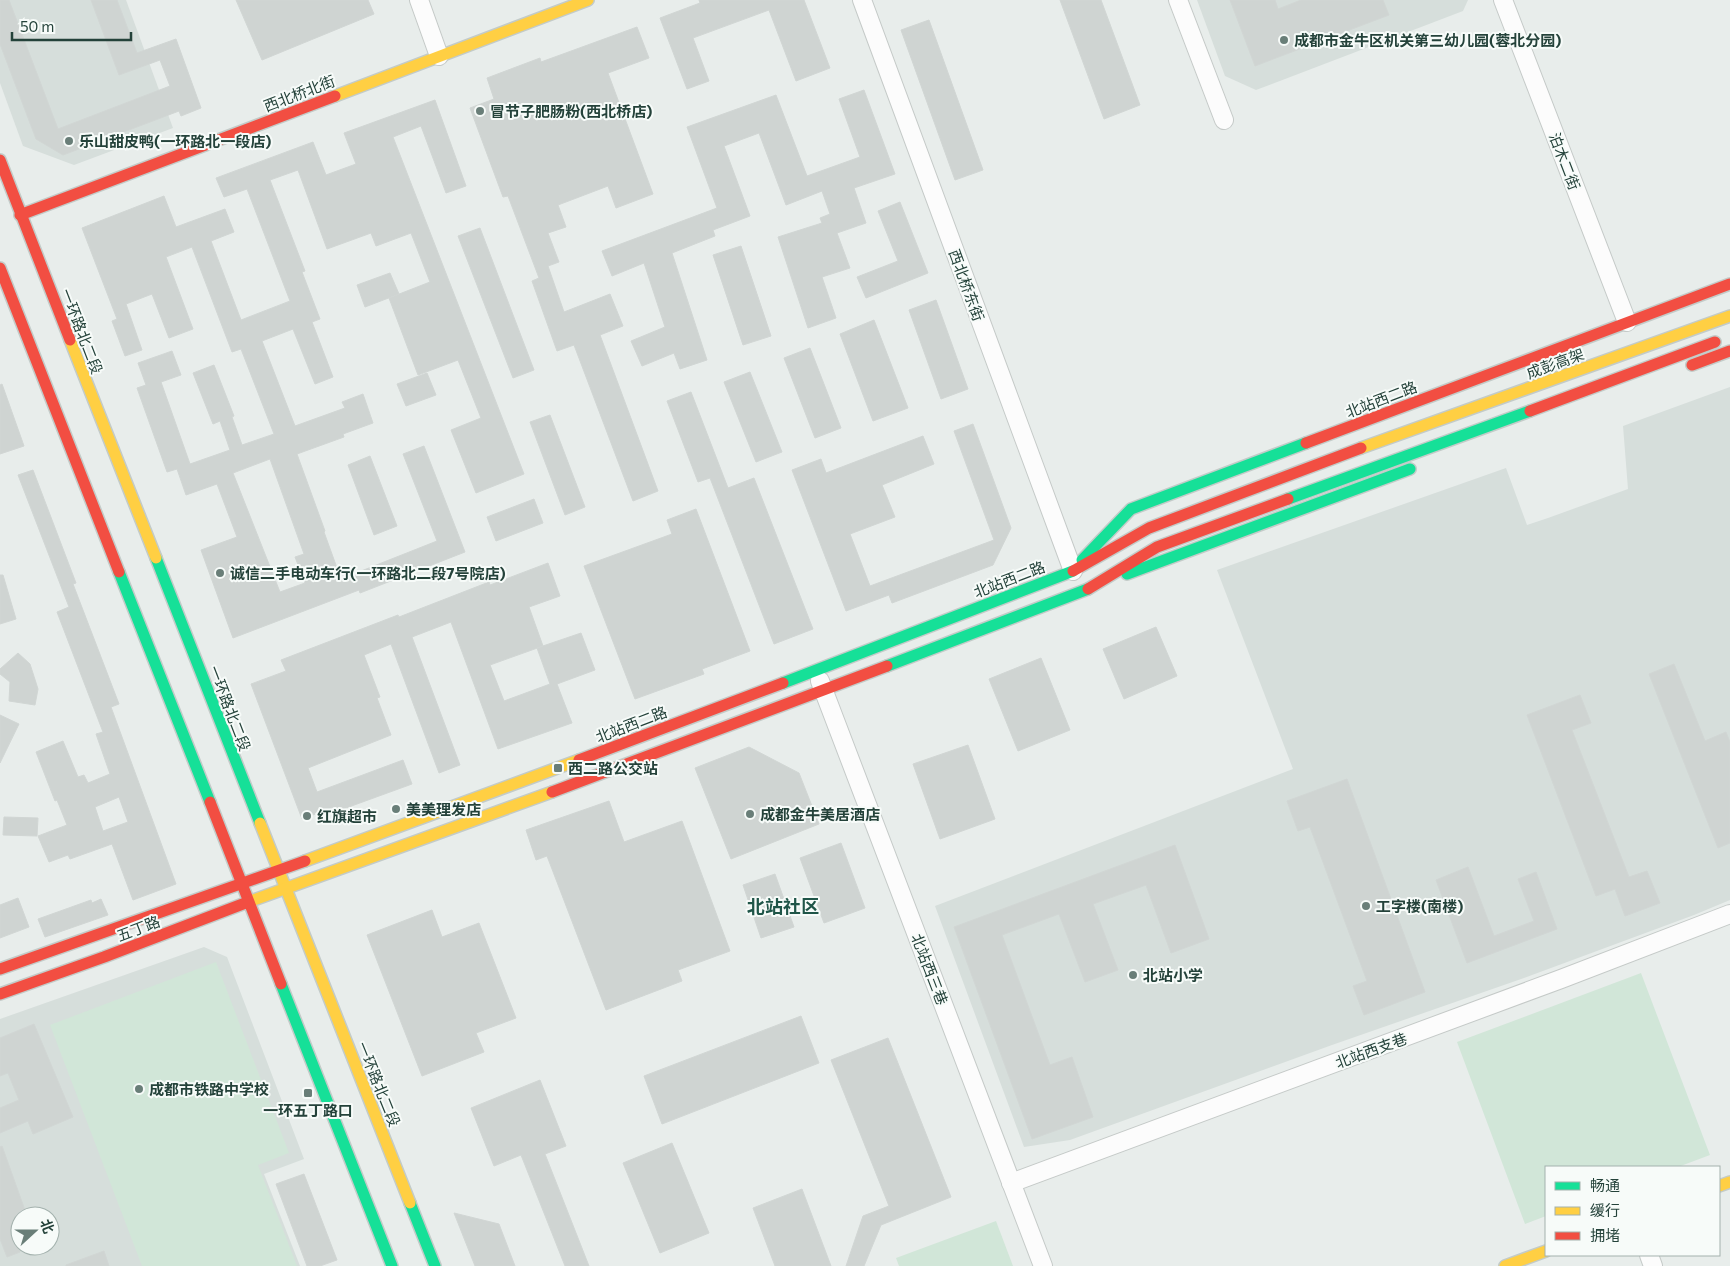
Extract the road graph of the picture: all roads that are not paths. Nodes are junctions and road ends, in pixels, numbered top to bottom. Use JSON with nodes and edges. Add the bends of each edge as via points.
{"nodes":[{"id":1,"x":419,"y":0,"type":"edge"},
{"id":2,"x":588,"y":0,"type":"edge"},
{"id":3,"x":862,"y":0,"type":"edge"},
{"id":4,"x":1178,"y":0,"type":"edge"},
{"id":5,"x":1502,"y":0,"type":"edge"},
{"id":6,"x":439,"y":56,"type":"junction"},
{"id":7,"x":1224,"y":120,"type":"dead end"},
{"id":8,"x":0,"y":160,"type":"edge"},
{"id":9,"x":20,"y":215,"type":"junction"},
{"id":10,"x":1,"y":277,"type":"edge"},
{"id":11,"x":1730,"y":284,"type":"edge"},
{"id":12,"x":1730,"y":316,"type":"edge"},
{"id":13,"x":1627,"y":322,"type":"junction"},
{"id":14,"x":1730,"y":336,"type":"edge"},
{"id":15,"x":1730,"y":350,"type":"edge"},
{"id":16,"x":1684,"y":368,"type":"dead end"},
{"id":17,"x":1423,"y":464,"type":"dead end"},
{"id":18,"x":1072,"y":571,"type":"junction"},
{"id":19,"x":1088,"y":588,"type":"junction"},
{"id":20,"x":816,"y":671,"type":"junction"},
{"id":21,"x":824,"y":690,"type":"junction"},
{"id":22,"x":278,"y":870,"type":"junction"},
{"id":23,"x":242,"y":884,"type":"junction"},
{"id":24,"x":285,"y":889,"type":"junction"},
{"id":25,"x":249,"y":902,"type":"junction"},
{"id":26,"x":1730,"y":914,"type":"edge"},
{"id":27,"x":0,"y":969,"type":"edge"},
{"id":28,"x":0,"y":994,"type":"edge"},
{"id":29,"x":1012,"y":1183,"type":"junction"},
{"id":30,"x":1545,"y":1251,"type":"edge"},
{"id":31,"x":392,"y":1266,"type":"edge"},
{"id":32,"x":435,"y":1266,"type":"edge"},
{"id":33,"x":1043,"y":1266,"type":"edge"},
{"id":34,"x":1505,"y":1266,"type":"edge"}],
"edges":[{"from":1,"to":6,"type":"street"},
{"from":2,"to":6,"type":"main road","name":"西北桥北街"},
{"from":3,"to":18,"type":"street","name":"西北桥东街"},
{"from":4,"to":7,"type":"street"},
{"from":5,"to":13,"type":"street","name":"泊木二街"},
{"from":6,"to":9,"type":"main road","name":"西北桥北街"},
{"from":8,"to":9,"type":"main road","name":"一环路北二段"},
{"from":9,"to":22,"type":"main road","name":"一环路北二段"},
{"from":10,"to":23,"type":"main road"},
{"from":11,"to":13,"type":"main road","name":"北站西二路"},
{"from":12,"to":18,"type":"main road","name":"成彭高架","via":[[1390,437],[1150,528]]},
{"from":13,"to":18,"type":"main road","name":"北站西二路","via":[[1131,510]]},
{"from":14,"to":19,"type":"main road","via":[[1157,547]]},
{"from":15,"to":16,"type":"main road"},
{"from":17,"to":19,"type":"main road"},
{"from":18,"to":20,"type":"main road","name":"北站西二路"},
{"from":19,"to":21,"type":"main road"},
{"from":20,"to":21,"type":"street","name":"北站西三巷"},
{"from":20,"to":22,"type":"main road","name":"北站西二路"},
{"from":21,"to":24,"type":"main road"},
{"from":21,"to":29,"type":"street","name":"北站西三巷"},
{"from":22,"to":23,"type":"main road","name":"五丁路"},
{"from":22,"to":24,"type":"main road","name":"一环路北二段"},
{"from":23,"to":25,"type":"main road"},
{"from":23,"to":27,"type":"main road","name":"五丁路"},
{"from":24,"to":25,"type":"main road","name":"五丁路"},
{"from":24,"to":32,"type":"main road","name":"一环路北二段"},
{"from":25,"to":28,"type":"main road","name":"五丁路"},
{"from":25,"to":31,"type":"main road"},
{"from":26,"to":29,"type":"street","name":"北站西支巷","via":[[1561,980]]},
{"from":29,"to":33,"type":"street","name":"北站西三巷"},
{"from":30,"to":34,"type":"main road"}]}
